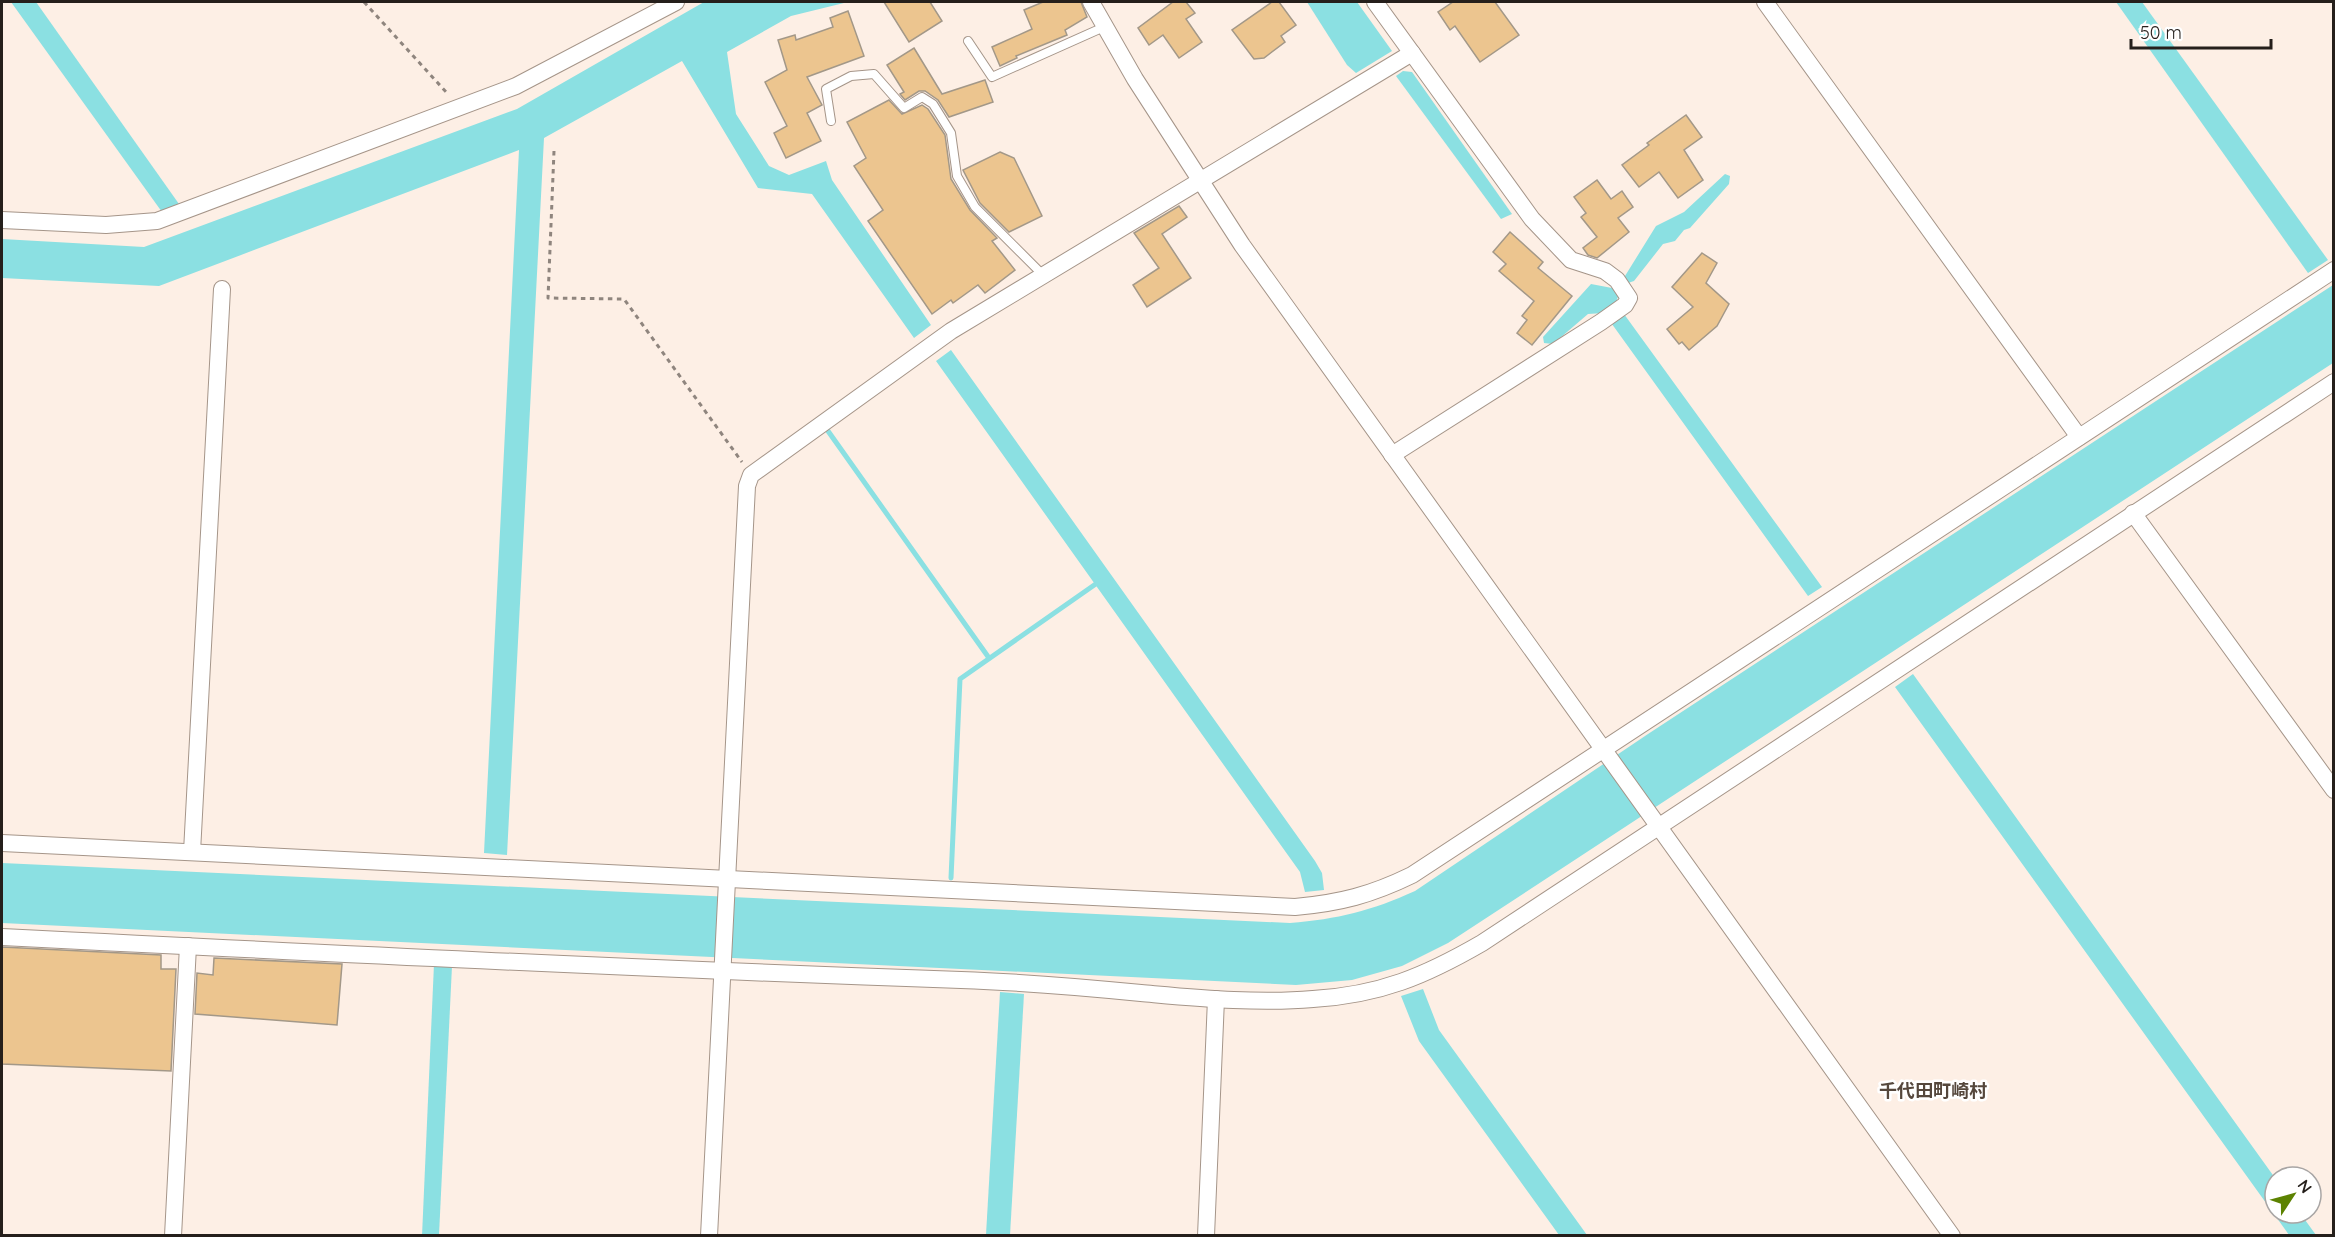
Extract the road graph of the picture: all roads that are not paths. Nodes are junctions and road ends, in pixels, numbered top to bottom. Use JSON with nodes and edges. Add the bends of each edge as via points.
{"nodes":[{"id":1,"x":676,"y":2,"type":"edge"},
{"id":2,"x":1091,"y":2,"type":"edge"},
{"id":3,"x":1375,"y":2,"type":"edge"},
{"id":4,"x":1765,"y":2,"type":"edge"},
{"id":5,"x":1104,"y":27,"type":"junction"},
{"id":6,"x":968,"y":41,"type":"dead end"},
{"id":7,"x":1412,"y":53,"type":"junction"},
{"id":8,"x":831,"y":121,"type":"dead end"},
{"id":9,"x":1201,"y":180,"type":"junction"},
{"id":10,"x":2,"y":220,"type":"edge"},
{"id":11,"x":2334,"y":270,"type":"edge"},
{"id":12,"x":1042,"y":274,"type":"junction"},
{"id":13,"x":222,"y":289,"type":"dead end"},
{"id":14,"x":2334,"y":382,"type":"edge"},
{"id":15,"x":2079,"y":437,"type":"junction"},
{"id":16,"x":1392,"y":455,"type":"junction"},
{"id":17,"x":2133,"y":513,"type":"junction"},
{"id":18,"x":1605,"y":753,"type":"junction"},
{"id":19,"x":2334,"y":790,"type":"edge"},
{"id":20,"x":1653,"y":820,"type":"junction"},
{"id":21,"x":2,"y":843,"type":"edge"},
{"id":22,"x":192,"y":852,"type":"junction"},
{"id":23,"x":726,"y":884,"type":"junction"},
{"id":24,"x":2,"y":937,"type":"edge"},
{"id":25,"x":188,"y":946,"type":"junction"},
{"id":26,"x":722,"y":967,"type":"junction"},
{"id":27,"x":1216,"y":999,"type":"junction"},
{"id":28,"x":173,"y":1236,"type":"edge"},
{"id":29,"x":709,"y":1236,"type":"edge"},
{"id":30,"x":1206,"y":1236,"type":"edge"},
{"id":31,"x":1952,"y":1236,"type":"edge"}],
"edges":[{"from":1,"to":10,"type":"street","via":[[516,86],[156,221],[106,225]]},
{"from":2,"to":5,"type":"street"},
{"from":3,"to":7,"type":"street"},
{"from":4,"to":15,"type":"street"},
{"from":5,"to":6,"type":"lane","via":[[992,77]]},
{"from":5,"to":9,"type":"street"},
{"from":7,"to":9,"type":"street"},
{"from":7,"to":16,"type":"street","via":[[1532,219],[1571,260],[1605,271],[1622,292],[1601,322]]},
{"from":8,"to":12,"type":"lane","via":[[826,89],[851,76],[874,74],[904,108],[922,97],[933,104],[951,133],[957,176],[975,207]]},
{"from":9,"to":12,"type":"street"},
{"from":9,"to":16,"type":"street","via":[[1242,245]]},
{"from":11,"to":15,"type":"street"},
{"from":12,"to":23,"type":"street","via":[[951,330],[751,475],[747,486]]},
{"from":13,"to":22,"type":"street"},
{"from":14,"to":17,"type":"street"},
{"from":15,"to":18,"type":"street"},
{"from":16,"to":18,"type":"street"},
{"from":17,"to":19,"type":"street"},
{"from":17,"to":20,"type":"street"},
{"from":18,"to":20,"type":"street"},
{"from":18,"to":23,"type":"street","via":[[1412,875],[1374,893],[1337,903],[1295,907]]},
{"from":20,"to":27,"type":"street","via":[[1482,943],[1400,984],[1311,1000]]},
{"from":20,"to":31,"type":"street"},
{"from":21,"to":22,"type":"street"},
{"from":22,"to":23,"type":"street"},
{"from":23,"to":26,"type":"street"},
{"from":24,"to":25,"type":"street"},
{"from":25,"to":26,"type":"street"},
{"from":25,"to":28,"type":"street"},
{"from":26,"to":27,"type":"street","via":[[1030,983]]},
{"from":26,"to":29,"type":"street"},
{"from":27,"to":30,"type":"street"}]}
